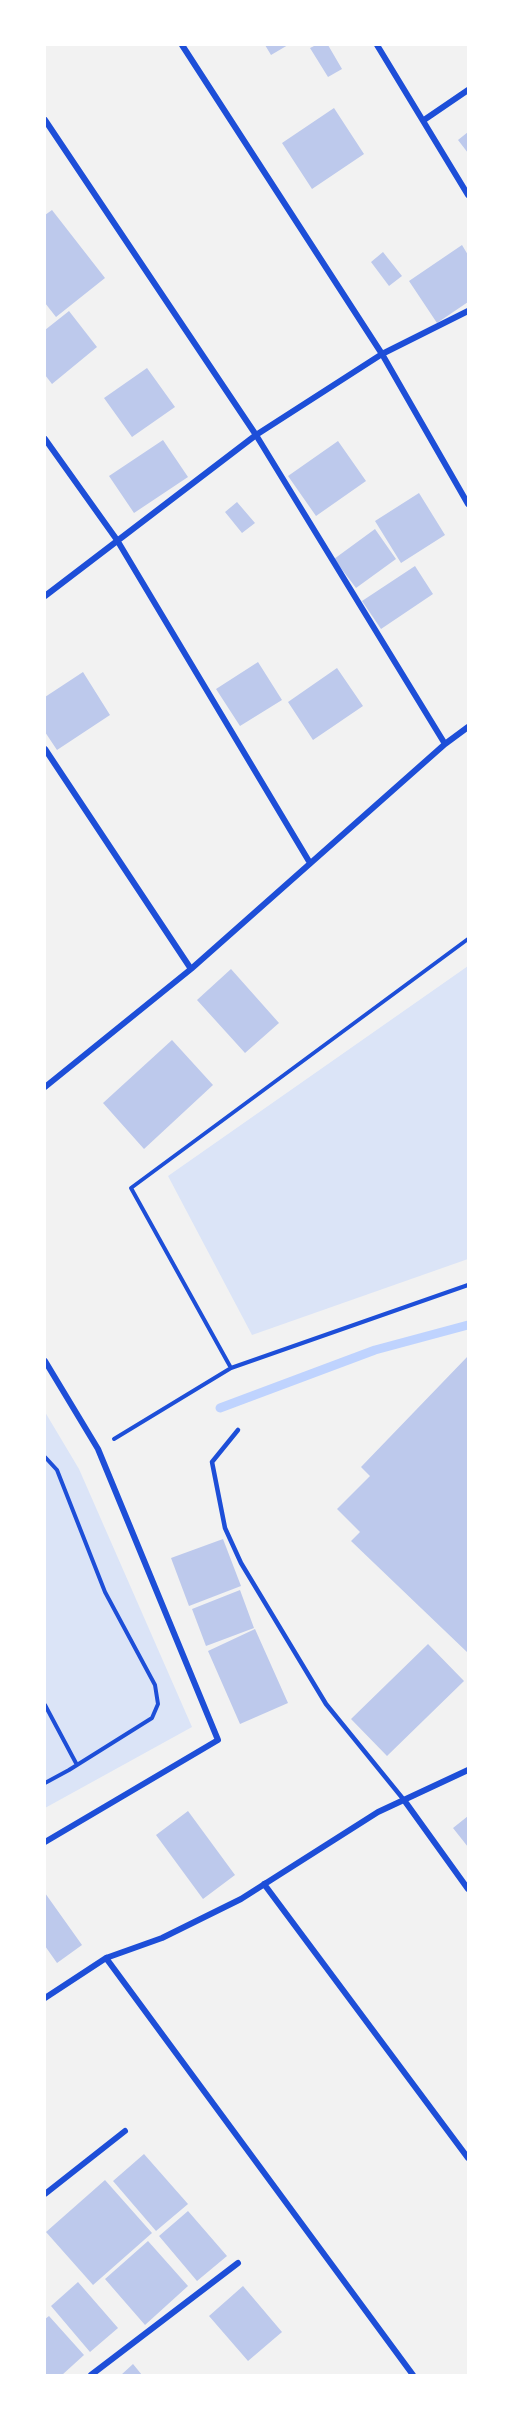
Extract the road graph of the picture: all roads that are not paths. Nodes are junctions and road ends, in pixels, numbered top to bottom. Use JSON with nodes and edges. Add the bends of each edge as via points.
{"nodes":[{"id":1,"x":182,"y":45,"type":"edge"},
{"id":2,"x":377,"y":45,"type":"edge"},
{"id":3,"x":468,"y":90,"type":"edge"},
{"id":4,"x":45,"y":120,"type":"edge"},
{"id":5,"x":424,"y":120,"type":"junction"},
{"id":6,"x":468,"y":195,"type":"edge"},
{"id":7,"x":468,"y":311,"type":"edge"},
{"id":8,"x":382,"y":354,"type":"junction"},
{"id":9,"x":256,"y":435,"type":"junction"},
{"id":10,"x":45,"y":439,"type":"edge"},
{"id":11,"x":468,"y":504,"type":"edge"},
{"id":12,"x":117,"y":540,"type":"junction"},
{"id":13,"x":45,"y":596,"type":"edge"},
{"id":14,"x":468,"y":727,"type":"edge"},
{"id":15,"x":445,"y":744,"type":"junction"},
{"id":16,"x":45,"y":749,"type":"edge"},
{"id":17,"x":310,"y":862,"type":"junction"},
{"id":18,"x":191,"y":969,"type":"junction"},
{"id":19,"x":45,"y":1087,"type":"edge"},
{"id":20,"x":45,"y":1360,"type":"edge"},
{"id":21,"x":238,"y":1430,"type":"dead end"},
{"id":22,"x":468,"y":1770,"type":"edge"},
{"id":23,"x":404,"y":1800,"type":"junction"},
{"id":24,"x":45,"y":1842,"type":"edge"},
{"id":25,"x":264,"y":1884,"type":"junction"},
{"id":26,"x":468,"y":1889,"type":"edge"},
{"id":27,"x":106,"y":1958,"type":"junction"},
{"id":28,"x":45,"y":1998,"type":"edge"},
{"id":29,"x":125,"y":2131,"type":"dead end"},
{"id":30,"x":468,"y":2158,"type":"edge"},
{"id":31,"x":45,"y":2194,"type":"edge"},
{"id":32,"x":238,"y":2263,"type":"dead end"},
{"id":33,"x":91,"y":2375,"type":"edge"},
{"id":34,"x":413,"y":2375,"type":"edge"}],
"edges":[{"from":1,"to":8,"type":"street"},
{"from":2,"to":5,"type":"street"},
{"from":3,"to":5,"type":"street"},
{"from":4,"to":9,"type":"street"},
{"from":5,"to":6,"type":"street"},
{"from":7,"to":8,"type":"street"},
{"from":8,"to":9,"type":"street"},
{"from":8,"to":11,"type":"street"},
{"from":9,"to":12,"type":"street"},
{"from":9,"to":15,"type":"street"},
{"from":10,"to":12,"type":"street"},
{"from":12,"to":13,"type":"street"},
{"from":12,"to":17,"type":"street"},
{"from":14,"to":15,"type":"street"},
{"from":15,"to":17,"type":"street"},
{"from":16,"to":18,"type":"street"},
{"from":17,"to":18,"type":"street"},
{"from":18,"to":19,"type":"street"},
{"from":20,"to":24,"type":"street","via":[[98,1449],[218,1740]]},
{"from":21,"to":23,"type":"lane","via":[[212,1462],[225,1528],[247,1573],[326,1704]]},
{"from":22,"to":23,"type":"street"},
{"from":23,"to":25,"type":"street","via":[[378,1812]]},
{"from":23,"to":26,"type":"street"},
{"from":25,"to":27,"type":"street","via":[[162,1938]]},
{"from":25,"to":30,"type":"street"},
{"from":27,"to":28,"type":"street"},
{"from":27,"to":34,"type":"street"},
{"from":29,"to":31,"type":"street"},
{"from":32,"to":33,"type":"street"}]}
